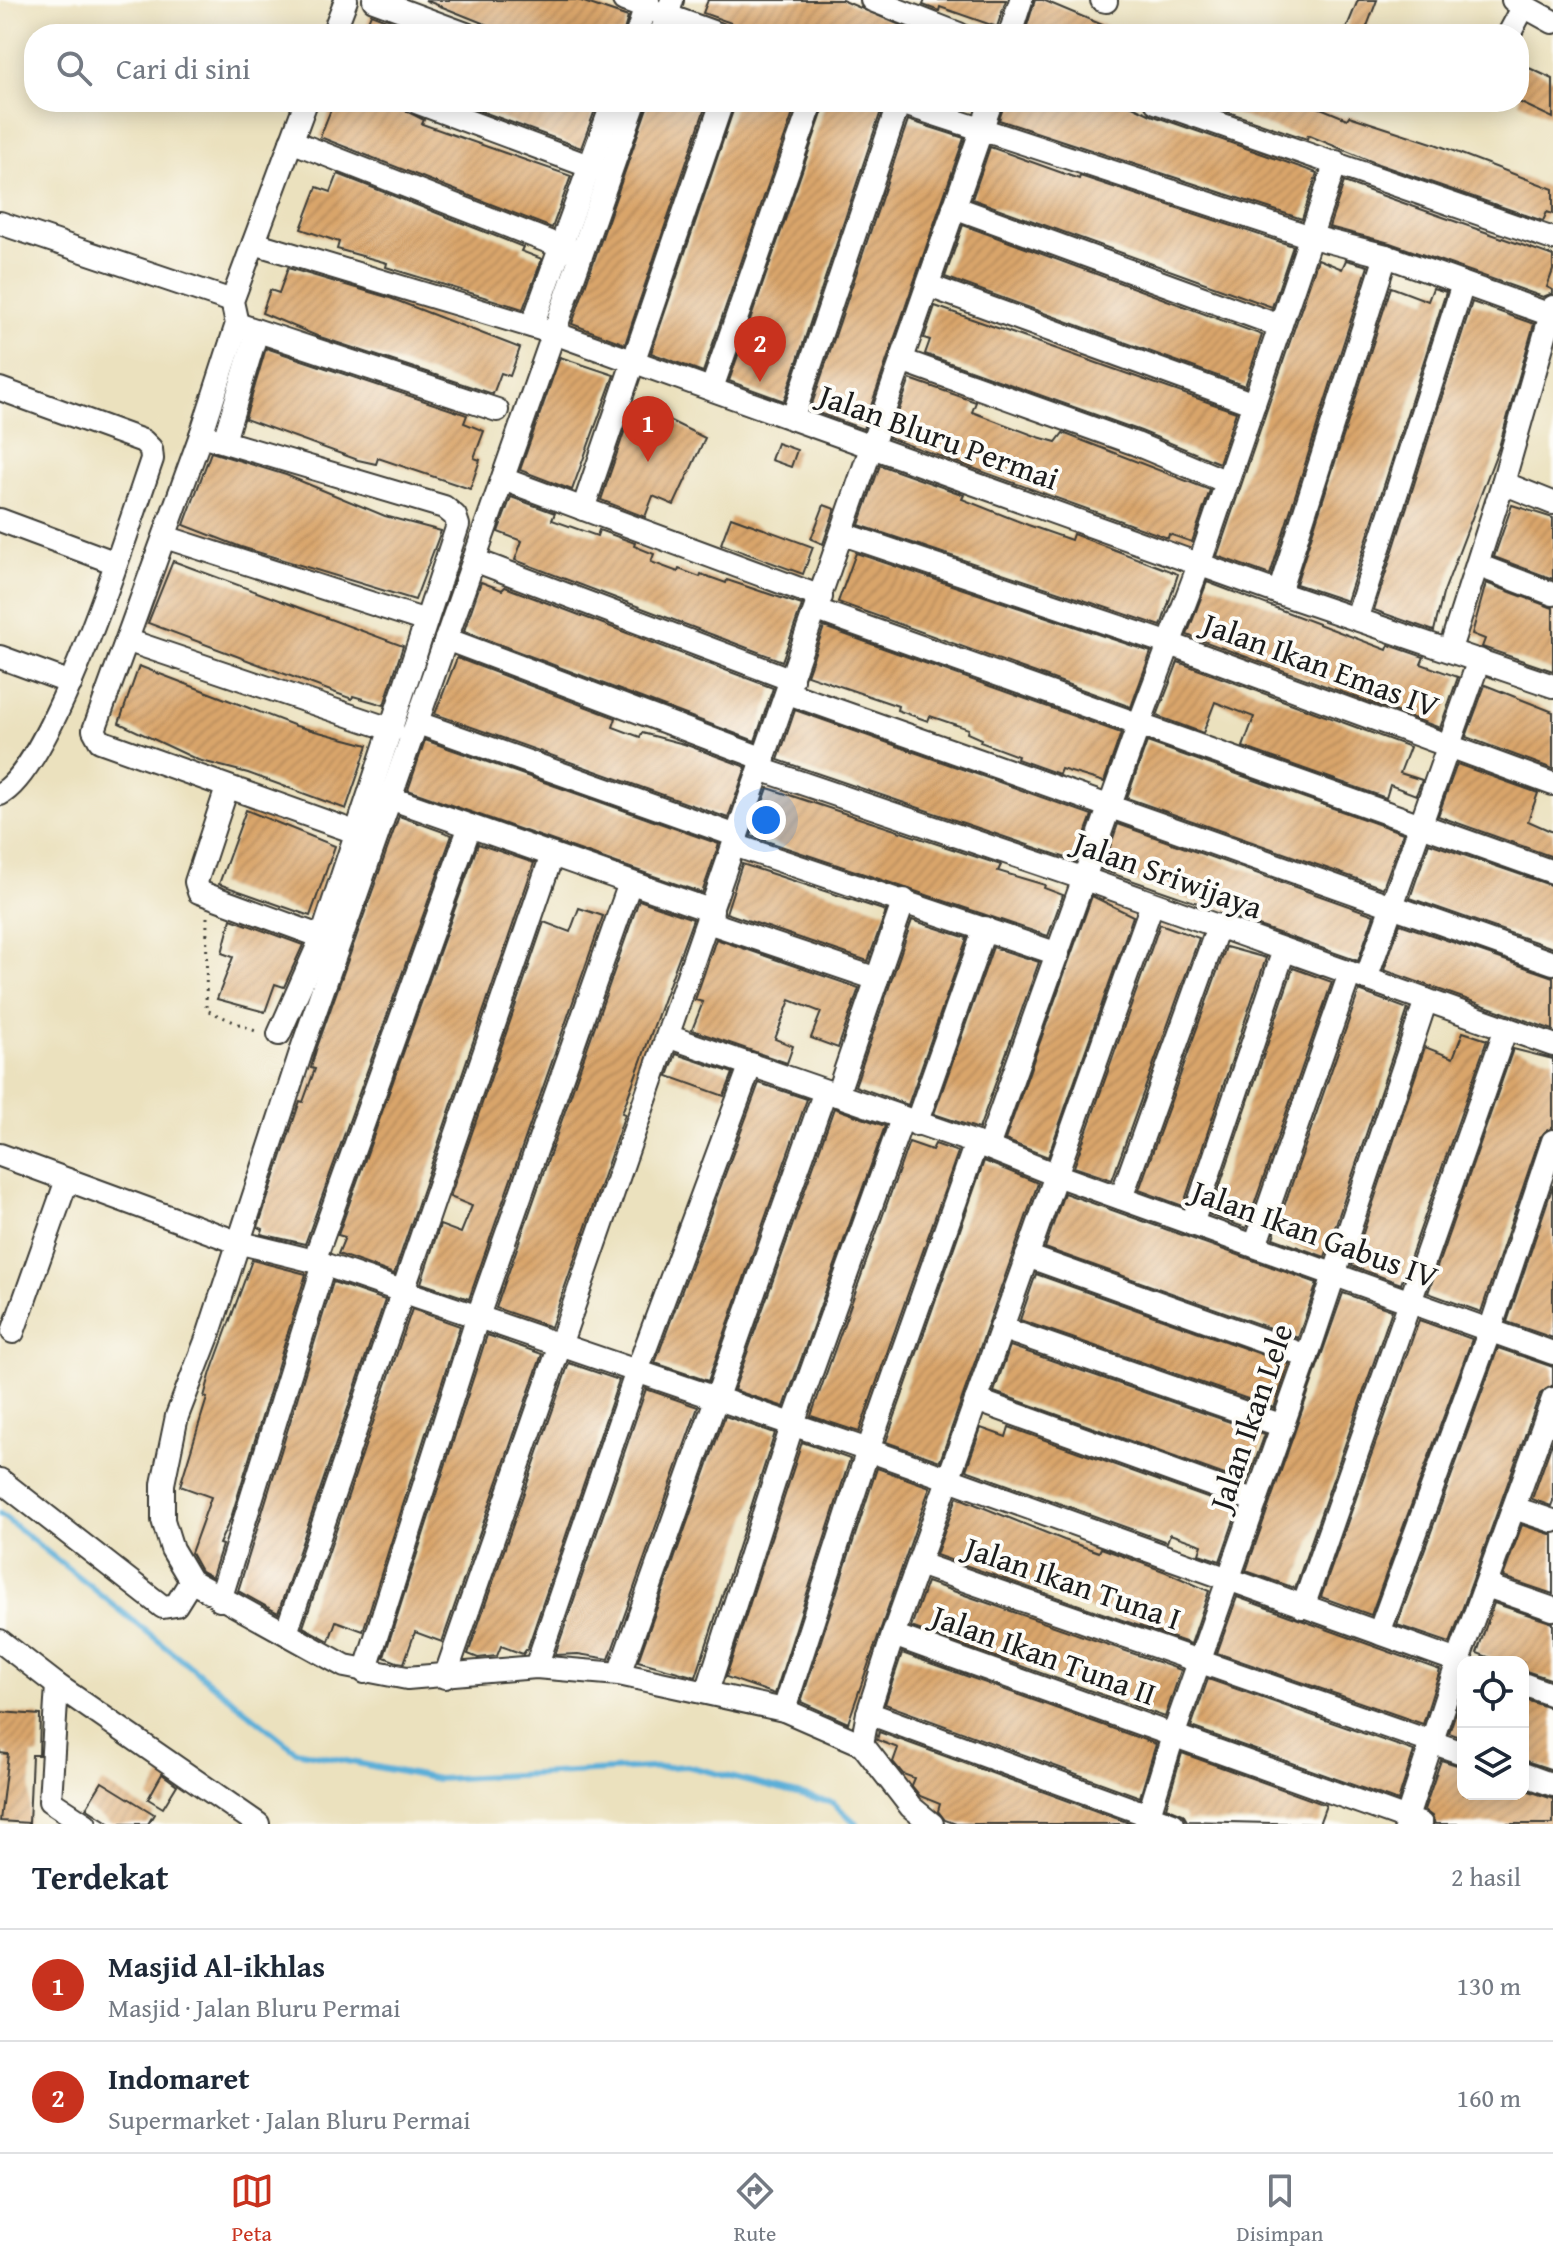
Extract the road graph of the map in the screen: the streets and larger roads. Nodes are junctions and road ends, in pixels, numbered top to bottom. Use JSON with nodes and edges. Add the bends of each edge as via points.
{"nodes":[{"id":1,"x":346,"y":0,"type":"edge"},
{"id":2,"x":374,"y":0,"type":"edge"},
{"id":3,"x":624,"y":0,"type":"edge"},
{"id":4,"x":872,"y":0,"type":"edge"},
{"id":5,"x":1021,"y":0,"type":"edge"},
{"id":6,"x":1518,"y":3,"type":"edge"},
{"id":7,"x":647,"y":4,"type":"edge"},
{"id":8,"x":667,"y":17,"type":"edge"},
{"id":9,"x":1553,"y":22,"type":"edge"},
{"id":10,"x":337,"y":24,"type":"edge"},
{"id":11,"x":439,"y":24,"type":"edge"},
{"id":12,"x":640,"y":24,"type":"edge"},
{"id":13,"x":688,"y":24,"type":"edge"},
{"id":14,"x":933,"y":24,"type":"edge"},
{"id":15,"x":1013,"y":24,"type":"edge"},
{"id":16,"x":1512,"y":24,"type":"edge"},
{"id":17,"x":302,"y":112,"type":"edge"},
{"id":18,"x":443,"y":112,"type":"edge"},
{"id":19,"x":611,"y":112,"type":"edge"},
{"id":20,"x":630,"y":112,"type":"edge"},
{"id":21,"x":719,"y":112,"type":"edge"},
{"id":22,"x":809,"y":112,"type":"edge"},
{"id":23,"x":896,"y":112,"type":"edge"},
{"id":24,"x":931,"y":112,"type":"edge"},
{"id":25,"x":988,"y":112,"type":"edge"},
{"id":26,"x":1186,"y":112,"type":"edge"},
{"id":27,"x":983,"y":128,"type":"junction"},
{"id":28,"x":291,"y":141,"type":"junction"},
{"id":29,"x":1336,"y":162,"type":"junction"},
{"id":30,"x":598,"y":170,"type":"junction"},
{"id":31,"x":954,"y":207,"type":"junction"},
{"id":32,"x":0,"y":223,"type":"edge"},
{"id":33,"x":1308,"y":236,"type":"junction"},
{"id":34,"x":1553,"y":239,"type":"edge"},
{"id":35,"x":254,"y":243,"type":"junction"},
{"id":36,"x":571,"y":249,"type":"junction"},
{"id":37,"x":1386,"y":256,"type":"junction"},
{"id":38,"x":1463,"y":284,"type":"junction"},
{"id":39,"x":929,"y":286,"type":"junction"},
{"id":40,"x":232,"y":301,"type":"junction"},
{"id":41,"x":1552,"y":311,"type":"edge"},
{"id":42,"x":532,"y":326,"type":"junction"},
{"id":43,"x":1280,"y":326,"type":"junction"},
{"id":44,"x":247,"y":327,"type":"junction"},
{"id":45,"x":554,"y":333,"type":"junction"},
{"id":46,"x":633,"y":360,"type":"junction"},
{"id":47,"x":904,"y":361,"type":"junction"},
{"id":48,"x":712,"y":388,"type":"junction"},
{"id":49,"x":0,"y":389,"type":"edge"},
{"id":50,"x":1254,"y":404,"type":"junction"},
{"id":51,"x":497,"y":410,"type":"dead end"},
{"id":52,"x":793,"y":417,"type":"junction"},
{"id":53,"x":201,"y":435,"type":"junction"},
{"id":54,"x":224,"y":441,"type":"junction"},
{"id":55,"x":871,"y":448,"type":"junction"},
{"id":56,"x":503,"y":479,"type":"junction"},
{"id":57,"x":1227,"y":482,"type":"junction"},
{"id":58,"x":1503,"y":483,"type":"junction"},
{"id":59,"x":1553,"y":503,"type":"edge"},
{"id":60,"x":583,"y":509,"type":"junction"},
{"id":61,"x":0,"y":520,"type":"edge"},
{"id":62,"x":843,"y":534,"type":"junction"},
{"id":63,"x":165,"y":537,"type":"junction"},
{"id":64,"x":474,"y":560,"type":"junction"},
{"id":65,"x":116,"y":563,"type":"junction"},
{"id":66,"x":1199,"y":565,"type":"junction"},
{"id":67,"x":1477,"y":565,"type":"junction"},
{"id":68,"x":1279,"y":593,"type":"junction"},
{"id":69,"x":1553,"y":594,"type":"edge"},
{"id":70,"x":819,"y":603,"type":"junction"},
{"id":71,"x":1357,"y":617,"type":"junction"},
{"id":72,"x":426,"y":621,"type":"junction"},
{"id":73,"x":446,"y":639,"type":"junction"},
{"id":74,"x":129,"y":641,"type":"junction"},
{"id":75,"x":1170,"y":644,"type":"junction"},
{"id":76,"x":1450,"y":649,"type":"junction"},
{"id":77,"x":0,"y":657,"type":"edge"},
{"id":78,"x":1479,"y":660,"type":"junction"},
{"id":79,"x":71,"y":683,"type":"junction"},
{"id":80,"x":1553,"y":686,"type":"edge"},
{"id":81,"x":790,"y":687,"type":"junction"},
{"id":82,"x":418,"y":723,"type":"junction"},
{"id":83,"x":1139,"y":724,"type":"junction"},
{"id":84,"x":393,"y":730,"type":"junction"},
{"id":85,"x":1450,"y":747,"type":"junction"},
{"id":86,"x":762,"y":764,"type":"junction"},
{"id":87,"x":1553,"y":784,"type":"edge"},
{"id":88,"x":227,"y":788,"type":"junction"},
{"id":89,"x":0,"y":794,"type":"edge"},
{"id":90,"x":390,"y":798,"type":"junction"},
{"id":91,"x":1112,"y":805,"type":"junction"},
{"id":92,"x":1422,"y":824,"type":"junction"},
{"id":93,"x":470,"y":826,"type":"junction"},
{"id":94,"x":355,"y":832,"type":"junction"},
{"id":95,"x":736,"y":840,"type":"junction"},
{"id":96,"x":552,"y":855,"type":"junction"},
{"id":97,"x":1553,"y":872,"type":"edge"},
{"id":98,"x":1085,"y":879,"type":"junction"},
{"id":99,"x":630,"y":883,"type":"junction"},
{"id":100,"x":904,"y":900,"type":"junction"},
{"id":101,"x":1152,"y":904,"type":"junction"},
{"id":102,"x":1393,"y":905,"type":"junction"},
{"id":103,"x":710,"y":916,"type":"junction"},
{"id":104,"x":1218,"y":927,"type":"junction"},
{"id":105,"x":985,"y":928,"type":"junction"},
{"id":106,"x":322,"y":937,"type":"junction"},
{"id":107,"x":1284,"y":950,"type":"junction"},
{"id":108,"x":1058,"y":954,"type":"junction"},
{"id":109,"x":1553,"y":963,"type":"edge"},
{"id":110,"x":1358,"y":976,"type":"junction"},
{"id":111,"x":877,"y":979,"type":"junction"},
{"id":112,"x":1426,"y":1000,"type":"junction"},
{"id":113,"x":1506,"y":1028,"type":"junction"},
{"id":114,"x":279,"y":1034,"type":"road end"},
{"id":115,"x":670,"y":1037,"type":"junction"},
{"id":116,"x":1553,"y":1045,"type":"edge"},
{"id":117,"x":751,"y":1064,"type":"junction"},
{"id":118,"x":831,"y":1093,"type":"junction"},
{"id":119,"x":909,"y":1122,"type":"junction"},
{"id":120,"x":1553,"y":1141,"type":"edge"},
{"id":121,"x":982,"y":1145,"type":"junction"},
{"id":122,"x":0,"y":1155,"type":"edge"},
{"id":123,"x":1056,"y":1175,"type":"junction"},
{"id":124,"x":67,"y":1180,"type":"junction"},
{"id":125,"x":1121,"y":1198,"type":"junction"},
{"id":126,"x":1192,"y":1224,"type":"junction"},
{"id":127,"x":237,"y":1242,"type":"junction"},
{"id":128,"x":1255,"y":1246,"type":"junction"},
{"id":129,"x":1027,"y":1256,"type":"junction"},
{"id":130,"x":319,"y":1263,"type":"junction"},
{"id":131,"x":1334,"y":1274,"type":"junction"},
{"id":132,"x":400,"y":1290,"type":"junction"},
{"id":133,"x":1413,"y":1302,"type":"junction"},
{"id":134,"x":478,"y":1316,"type":"junction"},
{"id":135,"x":1001,"y":1328,"type":"junction"},
{"id":136,"x":1490,"y":1330,"type":"junction"},
{"id":137,"x":13,"y":1332,"type":"dead end"},
{"id":138,"x":560,"y":1346,"type":"junction"},
{"id":139,"x":1553,"y":1353,"type":"edge"},
{"id":140,"x":1307,"y":1356,"type":"junction"},
{"id":141,"x":637,"y":1371,"type":"junction"},
{"id":142,"x":716,"y":1399,"type":"junction"},
{"id":143,"x":1553,"y":1399,"type":"edge"},
{"id":144,"x":976,"y":1400,"type":"junction"},
{"id":145,"x":792,"y":1426,"type":"junction"},
{"id":146,"x":1283,"y":1426,"type":"junction"},
{"id":147,"x":1547,"y":1435,"type":"edge"},
{"id":148,"x":868,"y":1450,"type":"junction"},
{"id":149,"x":0,"y":1480,"type":"edge"},
{"id":150,"x":947,"y":1481,"type":"junction"},
{"id":151,"x":1256,"y":1501,"type":"junction"},
{"id":152,"x":1514,"y":1508,"type":"junction"},
{"id":153,"x":1553,"y":1521,"type":"edge"},
{"id":154,"x":919,"y":1564,"type":"junction"},
{"id":155,"x":1228,"y":1580,"type":"junction"},
{"id":156,"x":191,"y":1581,"type":"junction"},
{"id":157,"x":1487,"y":1586,"type":"junction"},
{"id":158,"x":220,"y":1600,"type":"junction"},
{"id":159,"x":1303,"y":1607,"type":"junction"},
{"id":160,"x":1553,"y":1609,"type":"edge"},
{"id":161,"x":286,"y":1633,"type":"junction"},
{"id":162,"x":1379,"y":1633,"type":"junction"},
{"id":163,"x":893,"y":1635,"type":"junction"},
{"id":164,"x":0,"y":1641,"type":"edge"},
{"id":165,"x":1462,"y":1656,"type":"edge"},
{"id":166,"x":1457,"y":1661,"type":"edge"},
{"id":167,"x":1203,"y":1662,"type":"junction"},
{"id":168,"x":536,"y":1667,"type":"junction"},
{"id":169,"x":1457,"y":1671,"type":"edge"},
{"id":170,"x":365,"y":1672,"type":"junction"},
{"id":171,"x":619,"y":1674,"type":"junction"},
{"id":172,"x":445,"y":1677,"type":"junction"},
{"id":173,"x":57,"y":1685,"type":"junction"},
{"id":174,"x":1529,"y":1686,"type":"edge"},
{"id":175,"x":707,"y":1692,"type":"junction"},
{"id":176,"x":1553,"y":1695,"type":"edge"},
{"id":177,"x":784,"y":1710,"type":"junction"},
{"id":178,"x":868,"y":1713,"type":"junction"},
{"id":179,"x":1173,"y":1736,"type":"junction"},
{"id":180,"x":1433,"y":1742,"type":"junction"},
{"id":181,"x":862,"y":1744,"type":"junction"},
{"id":182,"x":1457,"y":1751,"type":"edge"},
{"id":183,"x":1529,"y":1776,"type":"edge"},
{"id":184,"x":1553,"y":1785,"type":"edge"},
{"id":185,"x":50,"y":1801,"type":"junction"},
{"id":186,"x":1148,"y":1820,"type":"edge"},
{"id":187,"x":1411,"y":1822,"type":"edge"},
{"id":188,"x":47,"y":1824,"type":"edge"},
{"id":189,"x":85,"y":1824,"type":"edge"},
{"id":190,"x":258,"y":1824,"type":"edge"},
{"id":191,"x":932,"y":1824,"type":"edge"},
{"id":192,"x":1173,"y":1824,"type":"edge"}],
"edges":[{"from":1,"to":10,"type":"street"},
{"from":2,"to":11,"type":"street"},
{"from":3,"to":7,"type":"street"},
{"from":4,"to":14,"type":"street"},
{"from":5,"to":15,"type":"street"},
{"from":6,"to":9,"type":"street"},
{"from":6,"to":16,"type":"street"},
{"from":7,"to":8,"type":"street"},
{"from":7,"to":12,"type":"street"},
{"from":8,"to":13,"type":"street"},
{"from":17,"to":28,"type":"street"},
{"from":18,"to":30,"type":"street"},
{"from":19,"to":30,"type":"street"},
{"from":20,"to":30,"type":"street"},
{"from":21,"to":46,"type":"street"},
{"from":22,"to":48,"type":"street"},
{"from":23,"to":52,"type":"street"},
{"from":24,"to":27,"type":"street"},
{"from":25,"to":27,"type":"street"},
{"from":26,"to":29,"type":"street"},
{"from":27,"to":31,"type":"street"},
{"from":27,"to":33,"type":"street"},
{"from":28,"to":35,"type":"street"},
{"from":28,"to":36,"type":"street"},
{"from":29,"to":33,"type":"street"},
{"from":29,"to":34,"type":"street"},
{"from":30,"to":36,"type":"street"},
{"from":31,"to":39,"type":"street"},
{"from":31,"to":43,"type":"street"},
{"from":32,"to":40,"type":"street"},
{"from":33,"to":37,"type":"street"},
{"from":33,"to":43,"type":"street"},
{"from":35,"to":40,"type":"street"},
{"from":35,"to":42,"type":"street","name":"Jalan Bluru Permai"},
{"from":36,"to":42,"type":"street"},
{"from":36,"to":45,"type":"street"},
{"from":37,"to":38,"type":"street"},
{"from":37,"to":68,"type":"street"},
{"from":38,"to":41,"type":"street"},
{"from":38,"to":71,"type":"street"},
{"from":39,"to":47,"type":"street"},
{"from":39,"to":50,"type":"street"},
{"from":40,"to":44,"type":"street"},
{"from":41,"to":58,"type":"street"},
{"from":42,"to":45,"type":"street","name":"Jalan Bluru Permai"},
{"from":43,"to":50,"type":"street"},
{"from":44,"to":51,"type":"street"},
{"from":44,"to":53,"type":"street"},
{"from":44,"to":54,"type":"street"},
{"from":45,"to":46,"type":"street","name":"Jalan Bluru Permai"},
{"from":45,"to":56,"type":"street"},
{"from":46,"to":48,"type":"street","name":"Jalan Bluru Permai"},
{"from":46,"to":60,"type":"street"},
{"from":47,"to":55,"type":"street"},
{"from":47,"to":57,"type":"street"},
{"from":48,"to":52,"type":"street","name":"Jalan Bluru Permai"},
{"from":49,"to":65,"type":"street","via":[[143,441],[151,449]]},
{"from":50,"to":57,"type":"street"},
{"from":52,"to":55,"type":"street","name":"Jalan Bluru Permai"},
{"from":53,"to":54,"type":"street"},
{"from":53,"to":63,"type":"street"},
{"from":54,"to":72,"type":"street","via":[[444,507],[455,516],[455,538]]},
{"from":55,"to":62,"type":"street"},
{"from":55,"to":66,"type":"street","name":"Jalan Bluru Permai"},
{"from":56,"to":60,"type":"street"},
{"from":56,"to":64,"type":"street"},
{"from":57,"to":66,"type":"street"},
{"from":58,"to":59,"type":"street"},
{"from":58,"to":67,"type":"street"},
{"from":60,"to":70,"type":"street"},
{"from":61,"to":65,"type":"street"},
{"from":62,"to":70,"type":"street"},
{"from":62,"to":75,"type":"street","name":"Jalan Ikan Emas IV"},
{"from":63,"to":72,"type":"street"},
{"from":63,"to":74,"type":"street"},
{"from":64,"to":73,"type":"street"},
{"from":64,"to":81,"type":"street"},
{"from":65,"to":79,"type":"street"},
{"from":66,"to":68,"type":"street","name":"Jalan Bluru Permai"},
{"from":66,"to":75,"type":"street"},
{"from":67,"to":69,"type":"street"},
{"from":67,"to":76,"type":"street"},
{"from":68,"to":71,"type":"street","name":"Jalan Bluru Permai"},
{"from":70,"to":81,"type":"street"},
{"from":70,"to":83,"type":"street"},
{"from":71,"to":76,"type":"street","name":"Jalan Bluru Permai"},
{"from":72,"to":84,"type":"street"},
{"from":73,"to":82,"type":"street"},
{"from":73,"to":86,"type":"street","name":"Jalan Sriwijaya"},
{"from":74,"to":84,"type":"street"},
{"from":74,"to":88,"type":"street","via":[[96,736]]},
{"from":75,"to":83,"type":"street"},
{"from":75,"to":85,"type":"street","name":"Jalan Ikan Emas IV"},
{"from":76,"to":78,"type":"street","name":"Jalan Bluru Permai"},
{"from":77,"to":79,"type":"street"},
{"from":78,"to":80,"type":"street","name":"Jalan Bluru Permai"},
{"from":78,"to":85,"type":"street"},
{"from":79,"to":89,"type":"street","via":[[22,777]]},
{"from":81,"to":86,"type":"street"},
{"from":81,"to":91,"type":"street"},
{"from":82,"to":90,"type":"street"},
{"from":82,"to":95,"type":"street"},
{"from":83,"to":91,"type":"street"},
{"from":83,"to":92,"type":"street"},
{"from":84,"to":94,"type":"street"},
{"from":85,"to":87,"type":"street","name":"Jalan Ikan Emas IV"},
{"from":85,"to":92,"type":"street"},
{"from":86,"to":95,"type":"street"},
{"from":86,"to":98,"type":"street","name":"Jalan Sriwijaya"},
{"from":88,"to":94,"type":"street"},
{"from":88,"to":106,"type":"street","via":[[196,882],[199,892]]},
{"from":90,"to":93,"type":"street"},
{"from":90,"to":127,"type":"street"},
{"from":91,"to":98,"type":"street"},
{"from":91,"to":102,"type":"street"},
{"from":92,"to":97,"type":"street"},
{"from":92,"to":102,"type":"street"},
{"from":93,"to":96,"type":"street"},
{"from":93,"to":130,"type":"street"},
{"from":94,"to":106,"type":"street"},
{"from":95,"to":100,"type":"street"},
{"from":95,"to":103,"type":"street"},
{"from":96,"to":99,"type":"street"},
{"from":96,"to":132,"type":"street"},
{"from":98,"to":101,"type":"street","name":"Jalan Sriwijaya"},
{"from":98,"to":108,"type":"street"},
{"from":99,"to":103,"type":"street"},
{"from":99,"to":134,"type":"street"},
{"from":100,"to":105,"type":"street"},
{"from":100,"to":111,"type":"street"},
{"from":101,"to":104,"type":"street","name":"Jalan Sriwijaya"},
{"from":101,"to":123,"type":"street"},
{"from":102,"to":109,"type":"street"},
{"from":102,"to":110,"type":"street"},
{"from":103,"to":111,"type":"street"},
{"from":103,"to":115,"type":"street"},
{"from":104,"to":107,"type":"street","name":"Jalan Sriwijaya"},
{"from":104,"to":125,"type":"street"},
{"from":105,"to":108,"type":"street"},
{"from":105,"to":119,"type":"street"},
{"from":106,"to":114,"type":"street"},
{"from":107,"to":110,"type":"street","name":"Jalan Sriwijaya"},
{"from":107,"to":126,"type":"street"},
{"from":108,"to":121,"type":"street"},
{"from":110,"to":112,"type":"street","name":"Jalan Sriwijaya"},
{"from":110,"to":128,"type":"street"},
{"from":111,"to":118,"type":"street"},
{"from":112,"to":113,"type":"street","name":"Jalan Sriwijaya"},
{"from":112,"to":131,"type":"street","name":"Jalan Ikan Lele"},
{"from":113,"to":116,"type":"street","name":"Jalan Sriwijaya"},
{"from":113,"to":133,"type":"street"},
{"from":115,"to":117,"type":"street","name":"Jalan Ikan Gabus IV"},
{"from":115,"to":138,"type":"street"},
{"from":117,"to":118,"type":"street","name":"Jalan Ikan Gabus IV"},
{"from":117,"to":141,"type":"street"},
{"from":118,"to":119,"type":"street","name":"Jalan Ikan Gabus IV"},
{"from":118,"to":142,"type":"street"},
{"from":119,"to":121,"type":"street","name":"Jalan Ikan Gabus IV"},
{"from":119,"to":145,"type":"street"},
{"from":120,"to":136,"type":"street"},
{"from":121,"to":123,"type":"street","name":"Jalan Ikan Gabus IV"},
{"from":121,"to":148,"type":"street"},
{"from":122,"to":124,"type":"street"},
{"from":123,"to":125,"type":"street","name":"Jalan Ikan Gabus IV"},
{"from":123,"to":129,"type":"street"},
{"from":124,"to":127,"type":"street"},
{"from":124,"to":137,"type":"street"},
{"from":125,"to":126,"type":"street","name":"Jalan Ikan Gabus IV"},
{"from":126,"to":128,"type":"street","name":"Jalan Ikan Gabus IV"},
{"from":127,"to":130,"type":"street"},
{"from":127,"to":156,"type":"street","via":[[177,1416],[165,1469],[163,1520]]},
{"from":128,"to":131,"type":"street","name":"Jalan Ikan Gabus IV"},
{"from":129,"to":135,"type":"street"},
{"from":129,"to":140,"type":"street"},
{"from":130,"to":132,"type":"street"},
{"from":130,"to":158,"type":"street"},
{"from":131,"to":133,"type":"street","name":"Jalan Ikan Gabus IV"},
{"from":131,"to":140,"type":"street","name":"Jalan Ikan Lele"},
{"from":132,"to":134,"type":"street"},
{"from":132,"to":161,"type":"street"},
{"from":133,"to":136,"type":"street","name":"Jalan Ikan Gabus IV"},
{"from":133,"to":159,"type":"street"},
{"from":134,"to":138,"type":"street"},
{"from":134,"to":170,"type":"street"},
{"from":135,"to":144,"type":"street"},
{"from":135,"to":146,"type":"street"},
{"from":136,"to":139,"type":"street","name":"Jalan Ikan Gabus IV"},
{"from":136,"to":162,"type":"street"},
{"from":138,"to":141,"type":"street"},
{"from":138,"to":172,"type":"street"},
{"from":140,"to":146,"type":"street","name":"Jalan Ikan Lele"},
{"from":141,"to":142,"type":"street"},
{"from":141,"to":168,"type":"street"},
{"from":142,"to":145,"type":"street"},
{"from":142,"to":171,"type":"street"},
{"from":143,"to":147,"type":"street"},
{"from":144,"to":150,"type":"street"},
{"from":144,"to":151,"type":"street"},
{"from":145,"to":148,"type":"street"},
{"from":145,"to":175,"type":"street"},
{"from":146,"to":151,"type":"street","name":"Jalan Ikan Lele"},
{"from":147,"to":152,"type":"street"},
{"from":148,"to":150,"type":"street"},
{"from":148,"to":177,"type":"street"},
{"from":149,"to":156,"type":"street","via":[[163,1607],[176,1605]]},
{"from":150,"to":154,"type":"street"},
{"from":150,"to":155,"type":"street"},
{"from":151,"to":155,"type":"street","name":"Jalan Ikan Lele"},
{"from":152,"to":153,"type":"street"},
{"from":152,"to":157,"type":"street"},
{"from":154,"to":163,"type":"street"},
{"from":154,"to":167,"type":"street","name":"Jalan Ikan Tuna I"},
{"from":155,"to":159,"type":"street"},
{"from":155,"to":167,"type":"street","name":"Jalan Ikan Lele"},
{"from":156,"to":158,"type":"street"},
{"from":157,"to":160,"type":"street"},
{"from":157,"to":165,"type":"street"},
{"from":158,"to":161,"type":"street"},
{"from":159,"to":162,"type":"street"},
{"from":161,"to":170,"type":"street","via":[[318,1654]]},
{"from":162,"to":166,"type":"street"},
{"from":163,"to":178,"type":"street"},
{"from":163,"to":179,"type":"street","name":"Jalan Ikan Tuna II"},
{"from":164,"to":173,"type":"street"},
{"from":167,"to":179,"type":"street","name":"Jalan Ikan Lele"},
{"from":167,"to":180,"type":"street","name":"Jalan Ikan Tuna I"},
{"from":168,"to":171,"type":"street"},
{"from":168,"to":172,"type":"street"},
{"from":169,"to":180,"type":"street"},
{"from":170,"to":172,"type":"street"},
{"from":171,"to":175,"type":"street"},
{"from":173,"to":185,"type":"street"},
{"from":173,"to":190,"type":"street"},
{"from":174,"to":176,"type":"street"},
{"from":175,"to":177,"type":"street"},
{"from":177,"to":181,"type":"street"},
{"from":178,"to":181,"type":"street"},
{"from":178,"to":186,"type":"street"},
{"from":179,"to":186,"type":"street","name":"Jalan Ikan Lele"},
{"from":179,"to":187,"type":"street","name":"Jalan Ikan Tuna II"},
{"from":180,"to":182,"type":"street","name":"Jalan Ikan Tuna I"},
{"from":180,"to":187,"type":"street"},
{"from":181,"to":191,"type":"street","via":[[911,1807]]},
{"from":183,"to":184,"type":"street"},
{"from":185,"to":188,"type":"street"},
{"from":185,"to":189,"type":"street"},
{"from":186,"to":192,"type":"street"}]}
